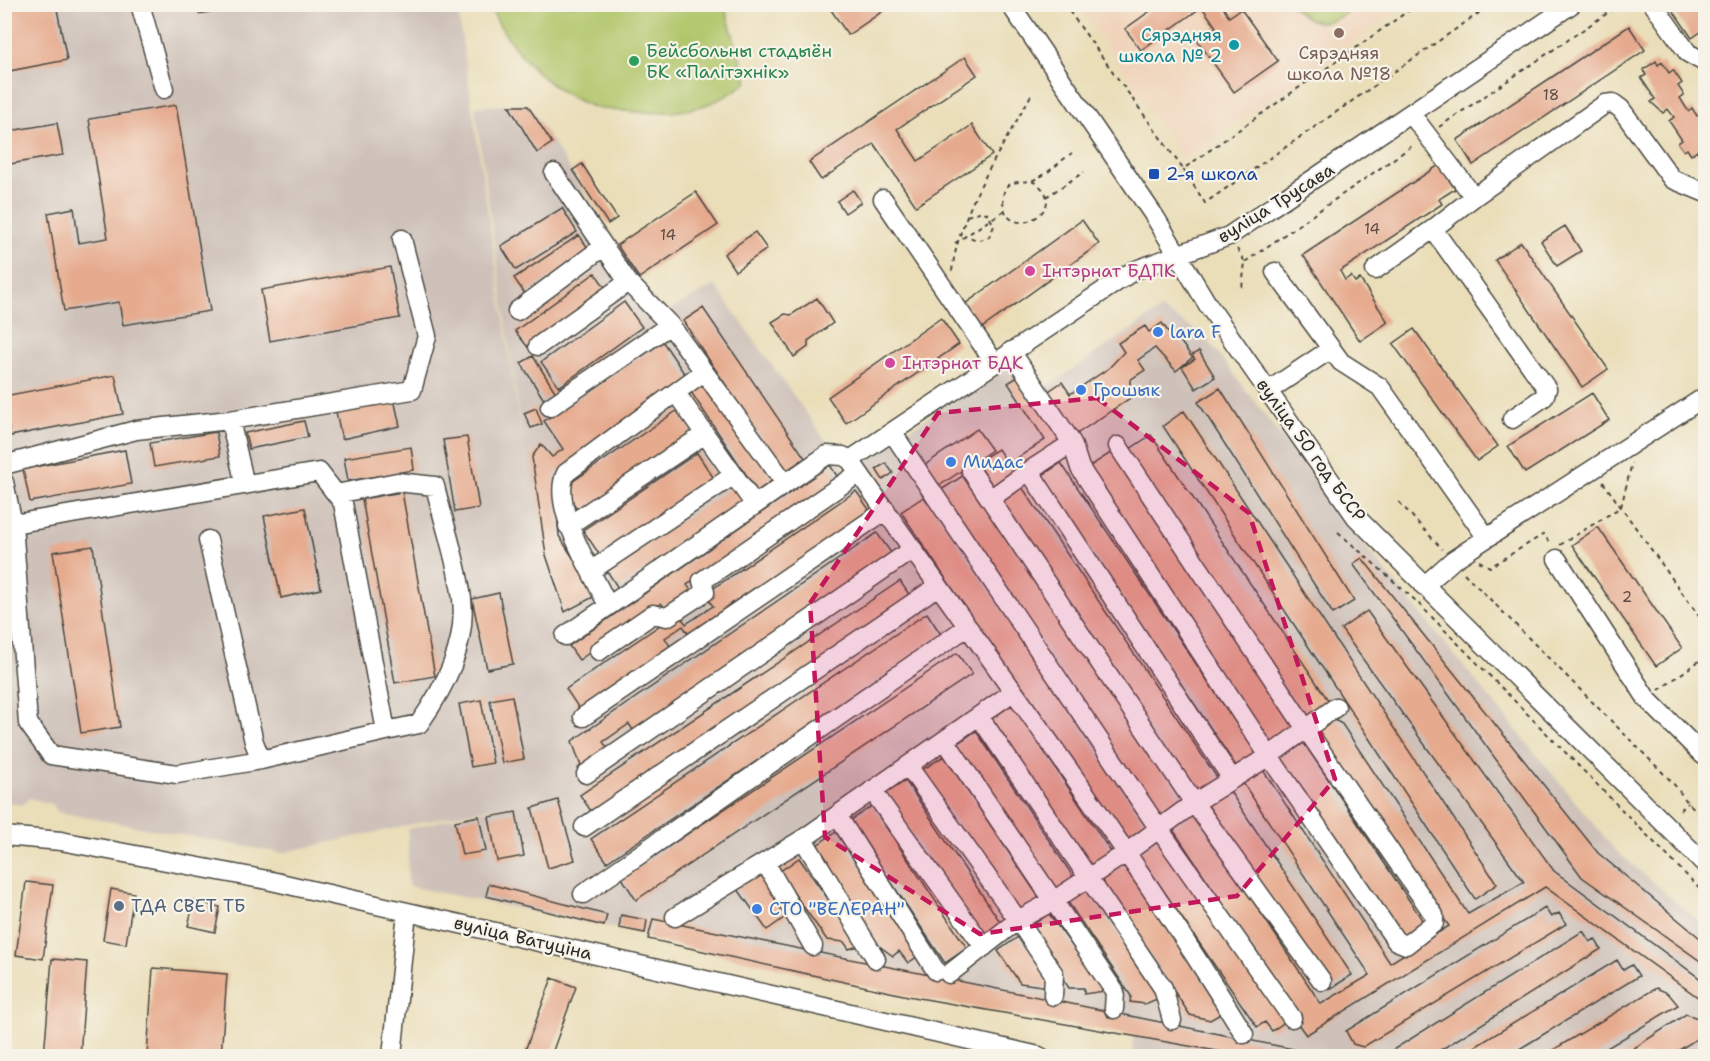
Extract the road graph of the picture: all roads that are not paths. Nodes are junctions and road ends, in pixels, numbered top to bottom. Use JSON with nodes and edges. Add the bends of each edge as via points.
{"nodes":[{"id":1,"x":140,"y":4,"type":"edge"},
{"id":2,"x":1010,"y":4,"type":"edge"},
{"id":3,"x":1572,"y":4,"type":"edge"},
{"id":4,"x":1653,"y":4,"type":"edge"},
{"id":5,"x":1706,"y":63,"type":"edge"},
{"id":6,"x":164,"y":88,"type":"dead end"},
{"id":7,"x":1412,"y":115,"type":"junction"},
{"id":8,"x":554,"y":173,"type":"dead end"},
{"id":9,"x":1706,"y":193,"type":"edge"},
{"id":10,"x":1474,"y":197,"type":"junction"},
{"id":11,"x":883,"y":199,"type":"dead end"},
{"id":12,"x":1433,"y":229,"type":"junction"},
{"id":13,"x":402,"y":239,"type":"dead end"},
{"id":14,"x":603,"y":247,"type":"junction"},
{"id":15,"x":1180,"y":255,"type":"junction"},
{"id":16,"x":1375,"y":270,"type":"dead end"},
{"id":17,"x":1275,"y":272,"type":"dead end"},
{"id":18,"x":628,"y":282,"type":"junction"},
{"id":19,"x":517,"y":311,"type":"dead end"},
{"id":20,"x":670,"y":325,"type":"junction"},
{"id":21,"x":538,"y":346,"type":"dead end"},
{"id":22,"x":1331,"y":349,"type":"junction"},
{"id":23,"x":1011,"y":351,"type":"junction"},
{"id":24,"x":994,"y":362,"type":"junction"},
{"id":25,"x":702,"y":373,"type":"junction"},
{"id":26,"x":1268,"y":391,"type":"junction"},
{"id":27,"x":676,"y":393,"type":"junction"},
{"id":28,"x":1706,"y":396,"type":"edge"},
{"id":29,"x":550,"y":407,"type":"dead end"},
{"id":30,"x":1512,"y":419,"type":"dead end"},
{"id":31,"x":230,"y":420,"type":"junction"},
{"id":32,"x":892,"y":432,"type":"junction"},
{"id":33,"x":705,"y":434,"type":"junction"},
{"id":34,"x":1072,"y":443,"type":"junction"},
{"id":35,"x":1118,"y":446,"type":"dead end"},
{"id":36,"x":4,"y":465,"type":"edge"},
{"id":37,"x":855,"y":467,"type":"junction"},
{"id":38,"x":1032,"y":469,"type":"junction"},
{"id":39,"x":971,"y":471,"type":"dead end"},
{"id":40,"x":734,"y":475,"type":"junction"},
{"id":41,"x":4,"y":482,"type":"edge"},
{"id":42,"x":785,"y":483,"type":"junction"},
{"id":43,"x":245,"y":485,"type":"junction"},
{"id":44,"x":336,"y":494,"type":"junction"},
{"id":45,"x":990,"y":499,"type":"junction"},
{"id":46,"x":754,"y":505,"type":"junction"},
{"id":47,"x":886,"y":510,"type":"junction"},
{"id":48,"x":13,"y":524,"type":"junction"},
{"id":49,"x":568,"y":526,"type":"junction"},
{"id":50,"x":1488,"y":538,"type":"junction"},
{"id":51,"x":208,"y":540,"type":"dead end"},
{"id":52,"x":913,"y":549,"type":"junction"},
{"id":53,"x":1557,"y":559,"type":"dead end"},
{"id":54,"x":592,"y":570,"type":"junction"},
{"id":55,"x":939,"y":586,"type":"junction"},
{"id":56,"x":1424,"y":586,"type":"junction"},
{"id":57,"x":608,"y":606,"type":"junction"},
{"id":58,"x":968,"y":627,"type":"junction"},
{"id":59,"x":565,"y":636,"type":"dead end"},
{"id":60,"x":599,"y":651,"type":"dead end"},
{"id":61,"x":1013,"y":692,"type":"junction"},
{"id":62,"x":1336,"y":707,"type":"dead end"},
{"id":63,"x":979,"y":716,"type":"junction"},
{"id":64,"x":583,"y":717,"type":"dead end"},
{"id":65,"x":1306,"y":729,"type":"junction"},
{"id":66,"x":386,"y":731,"type":"junction"},
{"id":67,"x":945,"y":740,"type":"junction"},
{"id":68,"x":1703,"y":755,"type":"dead end"},
{"id":69,"x":1269,"y":756,"type":"junction"},
{"id":70,"x":261,"y":760,"type":"junction"},
{"id":71,"x":908,"y":765,"type":"junction"},
{"id":72,"x":586,"y":774,"type":"dead end"},
{"id":73,"x":1232,"y":779,"type":"junction"},
{"id":74,"x":872,"y":790,"type":"junction"},
{"id":75,"x":1194,"y":803,"type":"junction"},
{"id":76,"x":837,"y":815,"type":"junction"},
{"id":77,"x":584,"y":827,"type":"dead end"},
{"id":78,"x":1159,"y":829,"type":"junction"},
{"id":79,"x":4,"y":836,"type":"edge"},
{"id":80,"x":803,"y":839,"type":"junction"},
{"id":81,"x":1126,"y":853,"type":"junction"},
{"id":82,"x":765,"y":862,"type":"junction"},
{"id":83,"x":1706,"y":865,"type":"edge"},
{"id":84,"x":1089,"y":876,"type":"junction"},
{"id":85,"x":583,"y":894,"type":"dead end"},
{"id":86,"x":1053,"y":901,"type":"junction"},
{"id":87,"x":407,"y":912,"type":"junction"},
{"id":88,"x":675,"y":917,"type":"dead end"},
{"id":89,"x":1018,"y":920,"type":"junction"},
{"id":90,"x":813,"y":946,"type":"dead end"},
{"id":91,"x":984,"y":947,"type":"junction"},
{"id":92,"x":876,"y":958,"type":"dead end"},
{"id":93,"x":1322,"y":981,"type":"dead end"},
{"id":94,"x":1053,"y":996,"type":"dead end"},
{"id":95,"x":1114,"y":1009,"type":"dead end"},
{"id":96,"x":1292,"y":1018,"type":"dead end"},
{"id":97,"x":1172,"y":1020,"type":"dead end"},
{"id":98,"x":1244,"y":1034,"type":"dead end"},
{"id":99,"x":392,"y":1056,"type":"edge"},
{"id":100,"x":1039,"y":1056,"type":"edge"}],
"edges":[{"from":1,"to":6,"type":"street"},
{"from":2,"to":15,"type":"street","name":"вуліца 50 год БССР"},
{"from":3,"to":7,"type":"street","name":"вуліца Трусава"},
{"from":4,"to":5,"type":"street","via":[[1688,53]]},
{"from":7,"to":10,"type":"street"},
{"from":7,"to":15,"type":"street","name":"вуліца Трусава","via":[[1229,236]]},
{"from":8,"to":14,"type":"street"},
{"from":9,"to":10,"type":"street","via":[[1672,179],[1613,103],[1605,104]]},
{"from":10,"to":12,"type":"street"},
{"from":11,"to":24,"type":"street"},
{"from":12,"to":16,"type":"street"},
{"from":12,"to":30,"type":"street","via":[[1547,389],[1544,397]]},
{"from":13,"to":31,"type":"street","via":[[427,336],[412,390]]},
{"from":14,"to":18,"type":"street"},
{"from":14,"to":19,"type":"street"},
{"from":15,"to":23,"type":"street","name":"вуліца Трусава","via":[[1133,271]]},
{"from":15,"to":26,"type":"street","name":"вуліца 50 год БССР","via":[[1208,305]]},
{"from":17,"to":22,"type":"street"},
{"from":18,"to":20,"type":"street"},
{"from":18,"to":21,"type":"street"},
{"from":20,"to":25,"type":"street"},
{"from":20,"to":29,"type":"street"},
{"from":22,"to":26,"type":"street"},
{"from":22,"to":50,"type":"street","via":[[1341,362],[1380,387]]},
{"from":23,"to":24,"type":"street","name":"вуліца Трусава"},
{"from":23,"to":34,"type":"street"},
{"from":24,"to":32,"type":"street","name":"вуліца Трусава"},
{"from":25,"to":27,"type":"street"},
{"from":25,"to":42,"type":"street"},
{"from":26,"to":56,"type":"street","name":"вуліца 50 год БССР","via":[[1356,517]]},
{"from":27,"to":33,"type":"street"},
{"from":27,"to":49,"type":"street","via":[[566,473],[561,483]]},
{"from":28,"to":50,"type":"street"},
{"from":31,"to":36,"type":"street","via":[[136,430]]},
{"from":31,"to":43,"type":"street"},
{"from":32,"to":37,"type":"street","name":"вуліца Трусава"},
{"from":32,"to":78,"type":"street"},
{"from":33,"to":40,"type":"street"},
{"from":33,"to":49,"type":"street"},
{"from":34,"to":38,"type":"street"},
{"from":34,"to":69,"type":"street","via":[[1080,468]]},
{"from":35,"to":65,"type":"street"},
{"from":37,"to":42,"type":"street","via":[[843,456],[827,455]]},
{"from":37,"to":47,"type":"street"},
{"from":37,"to":60,"type":"street","name":"вуліца Трусава","via":[[702,581],[705,591],[668,617],[653,614]]},
{"from":38,"to":45,"type":"street"},
{"from":38,"to":73,"type":"street","via":[[1035,480]]},
{"from":39,"to":45,"type":"street"},
{"from":40,"to":46,"type":"street"},
{"from":40,"to":54,"type":"street"},
{"from":41,"to":48,"type":"street"},
{"from":42,"to":46,"type":"street"},
{"from":43,"to":44,"type":"street","via":[[319,472]]},
{"from":43,"to":48,"type":"street"},
{"from":44,"to":66,"type":"street","via":[[343,503]]},
{"from":44,"to":66,"type":"street","via":[[398,482],[435,486],[462,600],[458,652],[441,693],[420,724]]},
{"from":45,"to":75,"type":"street"},
{"from":46,"to":57,"type":"street"},
{"from":47,"to":52,"type":"street"},
{"from":47,"to":64,"type":"street"},
{"from":48,"to":70,"type":"street","via":[[27,723],[51,755],[177,774]]},
{"from":49,"to":54,"type":"street"},
{"from":50,"to":56,"type":"street","via":[[1453,560]]},
{"from":51,"to":70,"type":"street"},
{"from":52,"to":55,"type":"street"},
{"from":52,"to":72,"type":"street"},
{"from":53,"to":68,"type":"street","via":[[1647,699]]},
{"from":54,"to":57,"type":"street"},
{"from":55,"to":58,"type":"street"},
{"from":55,"to":77,"type":"street"},
{"from":56,"to":83,"type":"street","name":"вуліца 50 год БССР"},
{"from":57,"to":59,"type":"street"},
{"from":58,"to":61,"type":"street"},
{"from":58,"to":85,"type":"street"},
{"from":61,"to":63,"type":"street"},
{"from":61,"to":81,"type":"street"},
{"from":62,"to":65,"type":"street"},
{"from":63,"to":67,"type":"street"},
{"from":63,"to":84,"type":"street"},
{"from":65,"to":69,"type":"street"},
{"from":65,"to":69,"type":"street","via":[[1434,915],[1434,923],[1406,945],[1396,941]]},
{"from":66,"to":70,"type":"street"},
{"from":67,"to":71,"type":"street"},
{"from":67,"to":86,"type":"street"},
{"from":69,"to":73,"type":"street"},
{"from":71,"to":74,"type":"street"},
{"from":71,"to":89,"type":"street"},
{"from":73,"to":75,"type":"street"},
{"from":74,"to":76,"type":"street"},
{"from":74,"to":91,"type":"street"},
{"from":75,"to":78,"type":"street"},
{"from":75,"to":93,"type":"street"},
{"from":76,"to":80,"type":"street"},
{"from":76,"to":91,"type":"street","via":[[943,973]]},
{"from":78,"to":81,"type":"street"},
{"from":78,"to":96,"type":"street"},
{"from":79,"to":87,"type":"street","name":"вуліца Ватуціна","via":[[61,841],[267,880]]},
{"from":80,"to":82,"type":"street"},
{"from":80,"to":92,"type":"street"},
{"from":81,"to":84,"type":"street"},
{"from":81,"to":98,"type":"street"},
{"from":82,"to":88,"type":"street"},
{"from":82,"to":90,"type":"street"},
{"from":84,"to":86,"type":"street"},
{"from":84,"to":97,"type":"street","via":[[1163,988]]},
{"from":86,"to":89,"type":"street"},
{"from":86,"to":95,"type":"street","via":[[1116,992]]},
{"from":87,"to":99,"type":"street"},
{"from":87,"to":100,"type":"street","name":"вуліца Ватуціна"},
{"from":89,"to":91,"type":"street"},
{"from":89,"to":94,"type":"street","via":[[1054,974]]}]}
